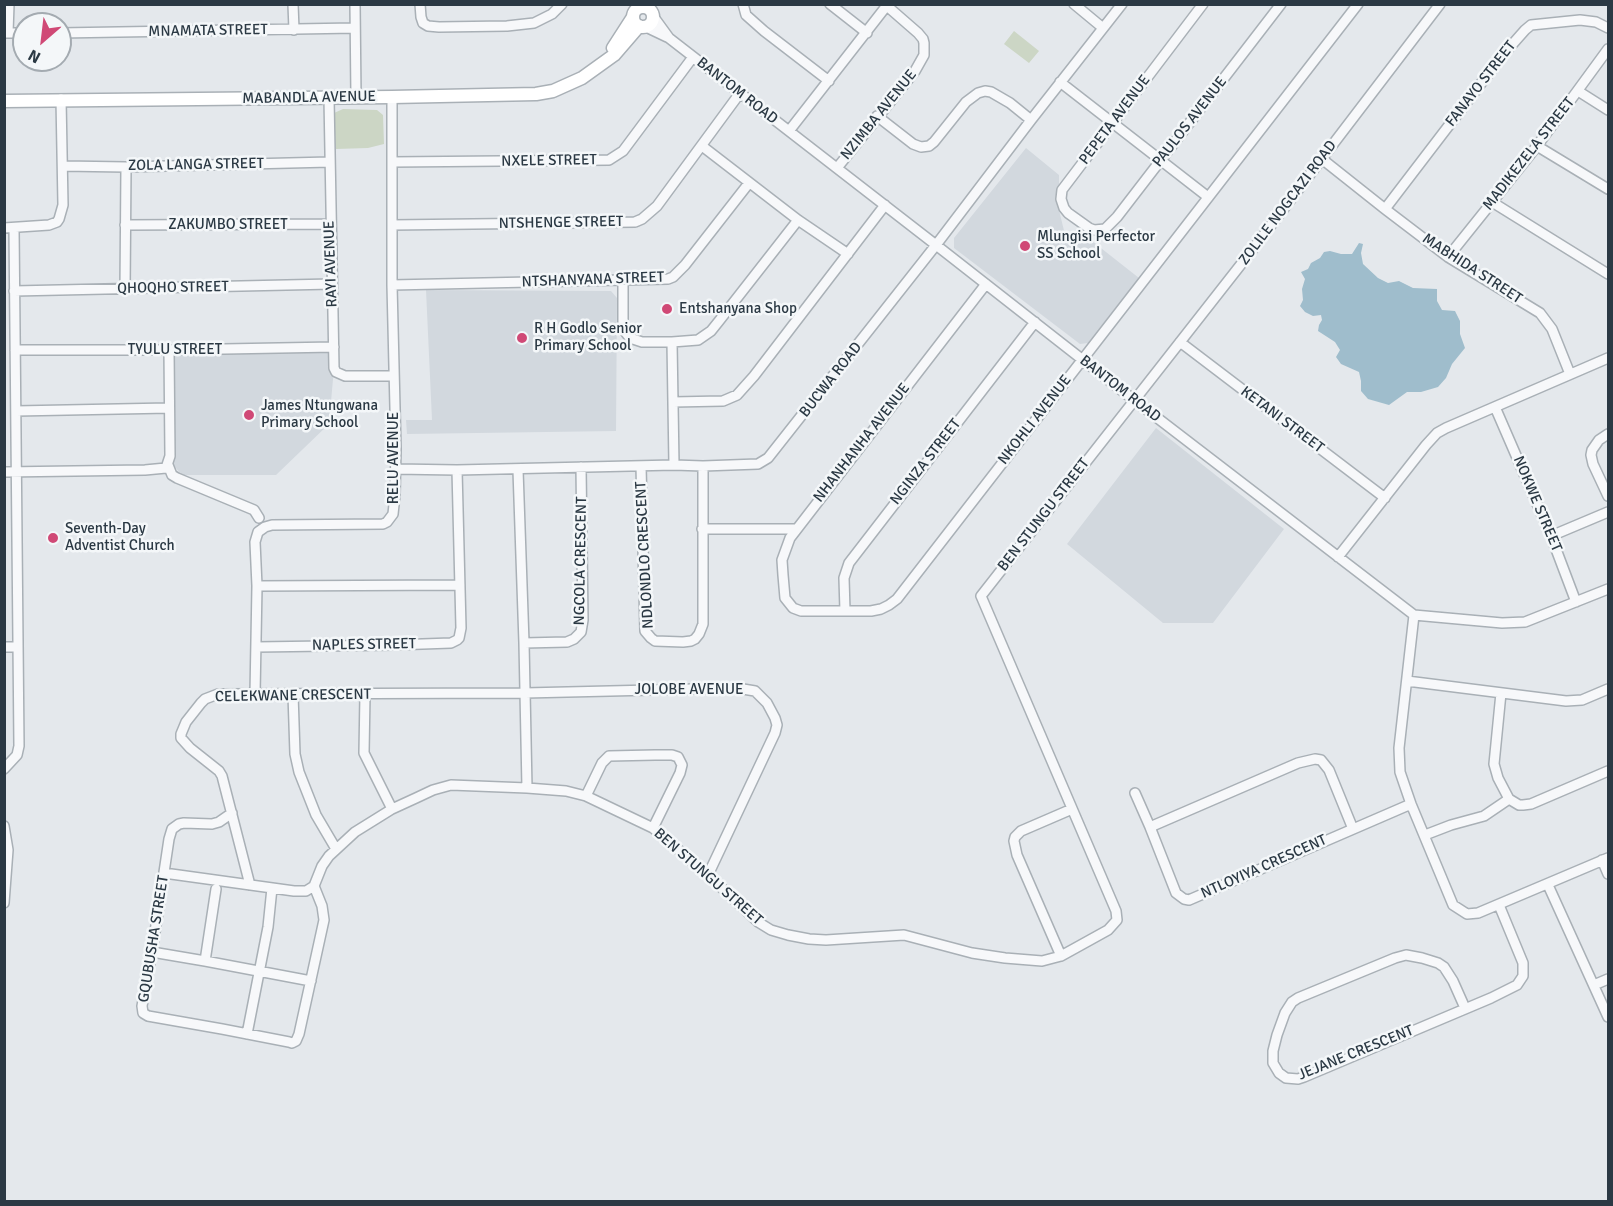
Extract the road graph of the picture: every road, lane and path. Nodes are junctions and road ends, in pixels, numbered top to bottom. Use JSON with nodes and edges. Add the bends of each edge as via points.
{"nodes":[{"id":1,"x":9,"y":4,"type":"edge"},
{"id":2,"x":293,"y":4,"type":"edge"},
{"id":3,"x":355,"y":4,"type":"edge"},
{"id":4,"x":420,"y":4,"type":"edge"},
{"id":5,"x":562,"y":4,"type":"edge"},
{"id":6,"x":742,"y":4,"type":"edge"},
{"id":7,"x":831,"y":4,"type":"edge"},
{"id":8,"x":1074,"y":4,"type":"edge"},
{"id":9,"x":1122,"y":4,"type":"edge"},
{"id":10,"x":1203,"y":4,"type":"edge"},
{"id":11,"x":1281,"y":4,"type":"edge"},
{"id":12,"x":1358,"y":4,"type":"edge"},
{"id":13,"x":1440,"y":4,"type":"edge"},
{"id":14,"x":887,"y":5,"type":"edge"},
{"id":15,"x":646,"y":14,"type":"edge"},
{"id":16,"x":355,"y":28,"type":"junction"},
{"id":17,"x":1103,"y":28,"type":"junction"},
{"id":18,"x":1608,"y":28,"type":"edge"},
{"id":19,"x":294,"y":30,"type":"junction"},
{"id":20,"x":6,"y":33,"type":"edge"},
{"id":21,"x":72,"y":33,"type":"edge"},
{"id":22,"x":867,"y":33,"type":"junction"},
{"id":23,"x":1608,"y":49,"type":"edge"},
{"id":24,"x":693,"y":57,"type":"junction"},
{"id":25,"x":829,"y":81,"type":"junction"},
{"id":26,"x":1060,"y":82,"type":"junction"},
{"id":27,"x":1578,"y":91,"type":"junction"},
{"id":28,"x":740,"y":93,"type":"junction"},
{"id":29,"x":356,"y":97,"type":"junction"},
{"id":30,"x":392,"y":97,"type":"junction"},
{"id":31,"x":329,"y":98,"type":"junction"},
{"id":32,"x":61,"y":99,"type":"junction"},
{"id":33,"x":4,"y":101,"type":"edge"},
{"id":34,"x":1608,"y":110,"type":"edge"},
{"id":35,"x":877,"y":116,"type":"junction"},
{"id":36,"x":1031,"y":120,"type":"junction"},
{"id":37,"x":1112,"y":124,"type":"junction"},
{"id":38,"x":789,"y":131,"type":"junction"},
{"id":39,"x":702,"y":146,"type":"junction"},
{"id":40,"x":1537,"y":146,"type":"junction"},
{"id":41,"x":1322,"y":159,"type":"junction"},
{"id":42,"x":1160,"y":161,"type":"junction"},
{"id":43,"x":330,"y":162,"type":"junction"},
{"id":44,"x":392,"y":162,"type":"junction"},
{"id":45,"x":63,"y":166,"type":"junction"},
{"id":46,"x":126,"y":167,"type":"junction"},
{"id":47,"x":837,"y":168,"type":"junction"},
{"id":48,"x":749,"y":183,"type":"junction"},
{"id":49,"x":1608,"y":189,"type":"edge"},
{"id":50,"x":1208,"y":197,"type":"junction"},
{"id":51,"x":1492,"y":202,"type":"junction"},
{"id":52,"x":885,"y":205,"type":"junction"},
{"id":53,"x":1385,"y":209,"type":"junction"},
{"id":54,"x":798,"y":220,"type":"junction"},
{"id":55,"x":330,"y":224,"type":"junction"},
{"id":56,"x":125,"y":225,"type":"junction"},
{"id":57,"x":392,"y":225,"type":"junction"},
{"id":58,"x":9,"y":228,"type":"edge"},
{"id":59,"x":1094,"y":230,"type":"joint"},
{"id":60,"x":936,"y":245,"type":"junction"},
{"id":61,"x":848,"y":254,"type":"junction"},
{"id":62,"x":1448,"y":257,"type":"junction"},
{"id":63,"x":1608,"y":274,"type":"edge"},
{"id":64,"x":622,"y":281,"type":"junction"},
{"id":65,"x":332,"y":284,"type":"junction"},
{"id":66,"x":986,"y":284,"type":"junction"},
{"id":67,"x":392,"y":285,"type":"junction"},
{"id":68,"x":125,"y":290,"type":"junction"},
{"id":69,"x":14,"y":291,"type":"junction"},
{"id":70,"x":1035,"y":322,"type":"junction"},
{"id":71,"x":672,"y":342,"type":"junction"},
{"id":72,"x":1180,"y":342,"type":"junction"},
{"id":73,"x":334,"y":347,"type":"junction"},
{"id":74,"x":15,"y":350,"type":"junction"},
{"id":75,"x":169,"y":350,"type":"junction"},
{"id":76,"x":1608,"y":358,"type":"edge"},
{"id":77,"x":1082,"y":359,"type":"junction"},
{"id":78,"x":1570,"y":374,"type":"junction"},
{"id":79,"x":394,"y":376,"type":"junction"},
{"id":80,"x":1134,"y":400,"type":"junction"},
{"id":81,"x":673,"y":402,"type":"junction"},
{"id":82,"x":1495,"y":407,"type":"junction"},
{"id":83,"x":169,"y":408,"type":"junction"},
{"id":84,"x":16,"y":411,"type":"junction"},
{"id":85,"x":1608,"y":434,"type":"edge"},
{"id":86,"x":168,"y":465,"type":"junction"},
{"id":87,"x":674,"y":465,"type":"junction"},
{"id":88,"x":641,"y":466,"type":"junction"},
{"id":89,"x":703,"y":466,"type":"junction"},
{"id":90,"x":581,"y":467,"type":"junction"},
{"id":91,"x":396,"y":469,"type":"junction"},
{"id":92,"x":457,"y":470,"type":"junction"},
{"id":93,"x":518,"y":470,"type":"junction"},
{"id":94,"x":16,"y":471,"type":"junction"},
{"id":95,"x":4,"y":472,"type":"edge"},
{"id":96,"x":1608,"y":496,"type":"edge"},
{"id":97,"x":1385,"y":498,"type":"junction"},
{"id":98,"x":1608,"y":512,"type":"edge"},
{"id":99,"x":259,"y":518,"type":"dead end"},
{"id":100,"x":702,"y":529,"type":"junction"},
{"id":101,"x":795,"y":529,"type":"junction"},
{"id":102,"x":1551,"y":536,"type":"junction"},
{"id":103,"x":1338,"y":557,"type":"junction"},
{"id":104,"x":460,"y":585,"type":"junction"},
{"id":105,"x":257,"y":586,"type":"junction"},
{"id":106,"x":1608,"y":589,"type":"edge"},
{"id":107,"x":1576,"y":603,"type":"junction"},
{"id":108,"x":845,"y":611,"type":"junction"},
{"id":109,"x":1414,"y":615,"type":"junction"},
{"id":110,"x":524,"y":643,"type":"junction"},
{"id":111,"x":4,"y":647,"type":"edge"},
{"id":112,"x":18,"y":647,"type":"junction"},
{"id":113,"x":257,"y":647,"type":"junction"},
{"id":114,"x":1407,"y":681,"type":"junction"},
{"id":115,"x":1608,"y":689,"type":"edge"},
{"id":116,"x":525,"y":693,"type":"junction"},
{"id":117,"x":1501,"y":693,"type":"junction"},
{"id":118,"x":255,"y":694,"type":"junction"},
{"id":119,"x":293,"y":694,"type":"junction"},
{"id":120,"x":364,"y":694,"type":"junction"},
{"id":121,"x":4,"y":769,"type":"edge"},
{"id":122,"x":1608,"y":771,"type":"edge"},
{"id":123,"x":526,"y":788,"type":"junction"},
{"id":124,"x":1135,"y":793,"type":"dead end"},
{"id":125,"x":586,"y":796,"type":"junction"},
{"id":126,"x":1509,"y":799,"type":"junction"},
{"id":127,"x":1411,"y":804,"type":"junction"},
{"id":128,"x":392,"y":809,"type":"junction"},
{"id":129,"x":1072,"y":809,"type":"junction"},
{"id":130,"x":232,"y":813,"type":"junction"},
{"id":131,"x":4,"y":826,"type":"edge"},
{"id":132,"x":1150,"y":827,"type":"junction"},
{"id":133,"x":653,"y":828,"type":"junction"},
{"id":134,"x":1353,"y":829,"type":"junction"},
{"id":135,"x":1425,"y":835,"type":"junction"},
{"id":136,"x":336,"y":849,"type":"junction"},
{"id":137,"x":1605,"y":859,"type":"edge"},
{"id":138,"x":165,"y":873,"type":"junction"},
{"id":139,"x":1608,"y":874,"type":"edge"},
{"id":140,"x":708,"y":875,"type":"junction"},
{"id":141,"x":6,"y":881,"type":"edge"},
{"id":142,"x":250,"y":885,"type":"junction"},
{"id":143,"x":1548,"y":885,"type":"junction"},
{"id":144,"x":314,"y":886,"type":"junction"},
{"id":145,"x":272,"y":888,"type":"junction"},
{"id":146,"x":216,"y":889,"type":"dead end"},
{"id":147,"x":4,"y":903,"type":"edge"},
{"id":148,"x":1499,"y":906,"type":"junction"},
{"id":149,"x":152,"y":952,"type":"junction"},
{"id":150,"x":1061,"y":956,"type":"junction"},
{"id":151,"x":205,"y":961,"type":"junction"},
{"id":152,"x":258,"y":972,"type":"junction"},
{"id":153,"x":1608,"y":979,"type":"edge"},
{"id":154,"x":311,"y":981,"type":"junction"},
{"id":155,"x":1594,"y":985,"type":"junction"},
{"id":156,"x":1465,"y":1008,"type":"junction"},
{"id":157,"x":1608,"y":1017,"type":"edge"},
{"id":158,"x":247,"y":1034,"type":"junction"}],
"edges":[{"from":1,"to":20,"type":"street"},
{"from":2,"to":19,"type":"street"},
{"from":3,"to":16,"type":"street"},
{"from":4,"to":5,"type":"street","via":[[422,20],[432,27],[534,23]]},
{"from":6,"to":25,"type":"street","via":[[746,15],[764,31]]},
{"from":7,"to":22,"type":"street"},
{"from":8,"to":17,"type":"street"},
{"from":9,"to":17,"type":"street","name":"BUCWA ROAD"},
{"from":10,"to":37,"type":"street","name":"PEPETA AVENUE"},
{"from":11,"to":42,"type":"street","name":"PAULOS AVENUE"},
{"from":12,"to":50,"type":"street","name":"NKOHLI AVENUE"},
{"from":13,"to":41,"type":"street","name":"ZOLILE NOGCAZI ROAD"},
{"from":14,"to":22,"type":"street"},
{"from":14,"to":35,"type":"street","name":"NZIMBA AVENUE","via":[[918,33],[925,49],[921,63]]},
{"from":15,"to":24,"type":"street","name":"BANTOM ROAD"},
{"from":15,"to":30,"type":"street","name":"MABANDLA AVENUE","via":[[604,61],[566,86],[536,94]]},
{"from":16,"to":19,"type":"street","name":"MNAMATA STREET"},
{"from":16,"to":29,"type":"street"},
{"from":17,"to":26,"type":"street","name":"BUCWA ROAD"},
{"from":18,"to":53,"type":"street","name":"FANAYO STREET","via":[[1580,20],[1531,25],[1502,56]]},
{"from":19,"to":21,"type":"street","name":"MNAMATA STREET"},
{"from":22,"to":25,"type":"street"},
{"from":23,"to":27,"type":"street","name":"MADIKEZELA STREET"},
{"from":24,"to":28,"type":"street","name":"BANTOM ROAD"},
{"from":24,"to":44,"type":"street","name":"NXELE STREET","via":[[623,151],[609,160]]},
{"from":25,"to":38,"type":"street"},
{"from":26,"to":36,"type":"street","name":"BUCWA ROAD"},
{"from":26,"to":37,"type":"street"},
{"from":27,"to":34,"type":"street"},
{"from":27,"to":40,"type":"street","name":"MADIKEZELA STREET"},
{"from":28,"to":38,"type":"street","name":"BANTOM ROAD"},
{"from":28,"to":39,"type":"street","name":"NTSHENGE STREET"},
{"from":29,"to":30,"type":"street","name":"MABANDLA AVENUE"},
{"from":29,"to":31,"type":"street","name":"MABANDLA AVENUE"},
{"from":30,"to":44,"type":"street","name":"RELU AVENUE"},
{"from":31,"to":32,"type":"street","name":"MABANDLA AVENUE"},
{"from":31,"to":43,"type":"street","name":"RAYI AVENUE"},
{"from":32,"to":33,"type":"street","name":"MABANDLA AVENUE"},
{"from":32,"to":45,"type":"street"},
{"from":35,"to":36,"type":"street","via":[[921,147],[932,144],[966,102],[985,91],[1010,103]]},
{"from":35,"to":47,"type":"street","name":"NZIMBA AVENUE"},
{"from":36,"to":60,"type":"street","name":"BUCWA ROAD"},
{"from":37,"to":42,"type":"street"},
{"from":37,"to":59,"type":"street","name":"PEPETA AVENUE","via":[[1061,195],[1068,213]]},
{"from":38,"to":47,"type":"street","name":"BANTOM ROAD"},
{"from":39,"to":48,"type":"street"},
{"from":39,"to":57,"type":"street","name":"NTSHENGE STREET","via":[[657,206],[635,222]]},
{"from":40,"to":49,"type":"street"},
{"from":40,"to":51,"type":"street","name":"MADIKEZELA STREET"},
{"from":41,"to":53,"type":"street","name":"MABHIDA STREET"},
{"from":41,"to":72,"type":"street","name":"ZOLILE NOGCAZI ROAD"},
{"from":42,"to":50,"type":"street"},
{"from":42,"to":59,"type":"street","name":"PAULOS AVENUE","via":[[1110,226]]},
{"from":43,"to":46,"type":"street","name":"ZOLA LANGA STREET"},
{"from":43,"to":55,"type":"street","name":"RAYI AVENUE"},
{"from":44,"to":57,"type":"street","name":"RELU AVENUE"},
{"from":45,"to":46,"type":"street","name":"ZOLA LANGA STREET"},
{"from":45,"to":58,"type":"street","via":[[63,210],[57,222]]},
{"from":46,"to":56,"type":"street"},
{"from":47,"to":52,"type":"street","name":"BANTOM ROAD"},
{"from":48,"to":54,"type":"street"},
{"from":48,"to":64,"type":"street","name":"NTSHANYANA STREET","via":[[673,277]]},
{"from":50,"to":77,"type":"street","name":"NKOHLI AVENUE"},
{"from":51,"to":62,"type":"street","name":"MADIKEZELA STREET"},
{"from":51,"to":63,"type":"street"},
{"from":52,"to":60,"type":"street","name":"BANTOM ROAD"},
{"from":52,"to":61,"type":"street"},
{"from":53,"to":62,"type":"street","name":"MABHIDA STREET"},
{"from":54,"to":61,"type":"street"},
{"from":54,"to":71,"type":"street","via":[[711,331],[698,339]]},
{"from":55,"to":56,"type":"street","name":"ZAKUMBO STREET"},
{"from":55,"to":65,"type":"street","name":"RAYI AVENUE"},
{"from":56,"to":68,"type":"street"},
{"from":57,"to":67,"type":"street","name":"RELU AVENUE"},
{"from":58,"to":69,"type":"street"},
{"from":60,"to":66,"type":"street","name":"BANTOM ROAD"},
{"from":60,"to":89,"type":"street","name":"BUCWA ROAD","via":[[768,458],[758,464]]},
{"from":61,"to":81,"type":"street","via":[[737,395],[723,401]]},
{"from":62,"to":78,"type":"street","name":"MABHIDA STREET","via":[[1540,313],[1551,328]]},
{"from":64,"to":67,"type":"street","name":"NTSHANYANA STREET"},
{"from":64,"to":71,"type":"street","via":[[626,333],[642,342]]},
{"from":65,"to":68,"type":"street","name":"QHOQHO STREET"},
{"from":65,"to":73,"type":"street","name":"RAYI AVENUE"},
{"from":66,"to":70,"type":"street","name":"BANTOM ROAD"},
{"from":66,"to":101,"type":"street","name":"NHANHANHA AVENUE"},
{"from":67,"to":79,"type":"street","name":"RELU AVENUE"},
{"from":68,"to":69,"type":"street","name":"QHOQHO STREET"},
{"from":69,"to":74,"type":"street"},
{"from":70,"to":77,"type":"street","name":"BANTOM ROAD"},
{"from":70,"to":108,"type":"street","name":"NGINZA STREET","via":[[849,563],[844,578]]},
{"from":71,"to":81,"type":"street"},
{"from":72,"to":80,"type":"street","name":"ZOLILE NOGCAZI ROAD"},
{"from":72,"to":97,"type":"street","name":"KETANI STREET"},
{"from":73,"to":75,"type":"street","name":"TYULU STREET"},
{"from":73,"to":79,"type":"street","name":"RAYI AVENUE","via":[[334,368],[340,374]]},
{"from":74,"to":75,"type":"street","name":"TYULU STREET"},
{"from":74,"to":84,"type":"street"},
{"from":75,"to":83,"type":"street"},
{"from":76,"to":78,"type":"street"},
{"from":77,"to":80,"type":"street","name":"BANTOM ROAD"},
{"from":77,"to":108,"type":"street","name":"NKOHLI AVENUE","via":[[897,599],[881,609]]},
{"from":78,"to":82,"type":"street"},
{"from":79,"to":91,"type":"street","name":"RELU AVENUE"},
{"from":80,"to":103,"type":"street","name":"BANTOM ROAD"},
{"from":80,"to":129,"type":"street","name":"BEN STUNGU STREET","via":[[981,596]]},
{"from":81,"to":87,"type":"street"},
{"from":82,"to":97,"type":"street","via":[[1437,433]]},
{"from":82,"to":102,"type":"street","name":"NOKWE STREET"},
{"from":83,"to":84,"type":"street"},
{"from":83,"to":86,"type":"street"},
{"from":84,"to":94,"type":"street"},
{"from":85,"to":96,"type":"street","via":[[1599,440],[1591,455]]},
{"from":86,"to":94,"type":"street","via":[[145,470]]},
{"from":86,"to":99,"type":"street","via":[[177,478],[254,510]]},
{"from":87,"to":88,"type":"street","name":"BUCWA ROAD"},
{"from":87,"to":89,"type":"street","name":"BUCWA ROAD"},
{"from":88,"to":90,"type":"street","name":"BUCWA ROAD"},
{"from":88,"to":100,"type":"street","name":"NDLONDLO CRESCENT","via":[[645,631],[655,640],[691,641],[701,630]]},
{"from":89,"to":100,"type":"street","name":"NDLONDLO CRESCENT"},
{"from":90,"to":93,"type":"street","name":"BUCWA ROAD"},
{"from":90,"to":110,"type":"street","name":"NGCOLA CRESCENT","via":[[581,632],[567,642]]},
{"from":91,"to":92,"type":"street","name":"BUCWA ROAD"},
{"from":91,"to":105,"type":"street","name":"RELU AVENUE","via":[[395,507],[383,524],[272,525],[261,529],[255,542]]},
{"from":92,"to":93,"type":"street","name":"BUCWA ROAD"},
{"from":92,"to":104,"type":"street"},
{"from":93,"to":110,"type":"street"},
{"from":94,"to":95,"type":"street"},
{"from":94,"to":112,"type":"street"},
{"from":97,"to":103,"type":"street"},
{"from":98,"to":102,"type":"street"},
{"from":100,"to":101,"type":"street"},
{"from":101,"to":108,"type":"street","name":"NKOHLI AVENUE","via":[[782,560],[786,601],[801,611]]},
{"from":102,"to":107,"type":"street","name":"NOKWE STREET"},
{"from":103,"to":109,"type":"street","name":"BANTOM ROAD"},
{"from":104,"to":105,"type":"street"},
{"from":104,"to":113,"type":"street","name":"NAPLES STREET","via":[[459,638],[452,643]]},
{"from":105,"to":113,"type":"street","name":"RELU AVENUE"},
{"from":106,"to":107,"type":"street"},
{"from":107,"to":109,"type":"street","via":[[1515,623]]},
{"from":109,"to":114,"type":"street"},
{"from":110,"to":116,"type":"street"},
{"from":111,"to":112,"type":"street"},
{"from":112,"to":121,"type":"street","via":[[19,746],[17,755]]},
{"from":113,"to":118,"type":"street","name":"RELU AVENUE"},
{"from":114,"to":117,"type":"street"},
{"from":114,"to":127,"type":"street","via":[[1399,761]]},
{"from":115,"to":117,"type":"street","via":[[1574,701]]},
{"from":116,"to":120,"type":"street","name":"CELEKWANE CRESCENT"},
{"from":116,"to":123,"type":"street"},
{"from":116,"to":140,"type":"street","name":"JOLOBE AVENUE","via":[[737,688],[755,691],[775,718],[775,733]]},
{"from":117,"to":126,"type":"street","via":[[1494,764]]},
{"from":118,"to":119,"type":"street","name":"CELEKWANE CRESCENT"},
{"from":118,"to":130,"type":"street","name":"CELEKWANE CRESCENT","via":[[218,694],[205,699],[181,734],[190,748],[219,771]]},
{"from":119,"to":120,"type":"street","name":"CELEKWANE CRESCENT"},
{"from":119,"to":136,"type":"street","via":[[299,772]]},
{"from":120,"to":128,"type":"street","via":[[364,753]]},
{"from":122,"to":126,"type":"street","via":[[1531,804],[1523,806]]},
{"from":123,"to":125,"type":"street","name":"BEN STUNGU STREET"},
{"from":123,"to":128,"type":"street","name":"BEN STUNGU STREET","via":[[451,785]]},
{"from":124,"to":132,"type":"street","name":"NTLOYIYA CRESCENT"},
{"from":125,"to":133,"type":"street","name":"BEN STUNGU STREET"},
{"from":125,"to":133,"type":"street","via":[[609,756],[678,757],[680,773]]},
{"from":126,"to":135,"type":"street","via":[[1484,816]]},
{"from":127,"to":134,"type":"street","name":"NTLOYIYA CRESCENT"},
{"from":127,"to":135,"type":"street"},
{"from":128,"to":136,"type":"street","name":"BEN STUNGU STREET","via":[[363,825]]},
{"from":129,"to":150,"type":"street","name":"BEN STUNGU STREET","via":[[1117,920],[1108,930]]},
{"from":129,"to":150,"type":"street","via":[[1021,831],[1014,841]]},
{"from":130,"to":138,"type":"street","name":"GQUBUSHA STREET","via":[[212,824],[175,826],[169,839]]},
{"from":130,"to":142,"type":"street","name":"CELEKWANE CRESCENT"},
{"from":131,"to":141,"type":"street","via":[[8,842]]},
{"from":132,"to":134,"type":"street","via":[[1315,759],[1329,770]]},
{"from":132,"to":134,"type":"street","name":"NTLOYIYA CRESCENT","via":[[1176,893],[1189,900]]},
{"from":133,"to":140,"type":"street","name":"BEN STUNGU STREET"},
{"from":135,"to":148,"type":"street","via":[[1457,909],[1472,914]]},
{"from":136,"to":144,"type":"street","name":"BEN STUNGU STREET","via":[[322,866]]},
{"from":137,"to":139,"type":"street"},
{"from":137,"to":143,"type":"street"},
{"from":138,"to":142,"type":"street"},
{"from":138,"to":149,"type":"street","name":"GQUBUSHA STREET"},
{"from":140,"to":150,"type":"street","name":"BEN STUNGU STREET","via":[[758,922],[794,937],[826,940],[903,935],[1005,958],[1042,960]]},
{"from":141,"to":147,"type":"street"},
{"from":142,"to":145,"type":"street"},
{"from":143,"to":148,"type":"street"},
{"from":143,"to":155,"type":"street"},
{"from":144,"to":145,"type":"street","via":[[302,891]]},
{"from":144,"to":154,"type":"street","name":"GQUBUSHA STREET","via":[[324,920]]},
{"from":145,"to":152,"type":"street"},
{"from":146,"to":151,"type":"street"},
{"from":148,"to":156,"type":"street","name":"JEJANE CRESCENT","via":[[1523,963],[1523,976],[1512,988]]},
{"from":149,"to":151,"type":"street"},
{"from":149,"to":158,"type":"street","name":"GQUBUSHA STREET","via":[[143,1013]]},
{"from":151,"to":152,"type":"street"},
{"from":152,"to":154,"type":"street"},
{"from":152,"to":158,"type":"street"},
{"from":153,"to":155,"type":"street"},
{"from":154,"to":158,"type":"street","name":"GQUBUSHA STREET","via":[[296,1041]]},
{"from":155,"to":157,"type":"street"},
{"from":156,"to":156,"type":"street","name":"JEJANE CRESCENT","via":[[1298,1079],[1286,1078],[1274,1063],[1277,1035],[1292,1002],[1395,958],[1422,957],[1444,967]]}]}
